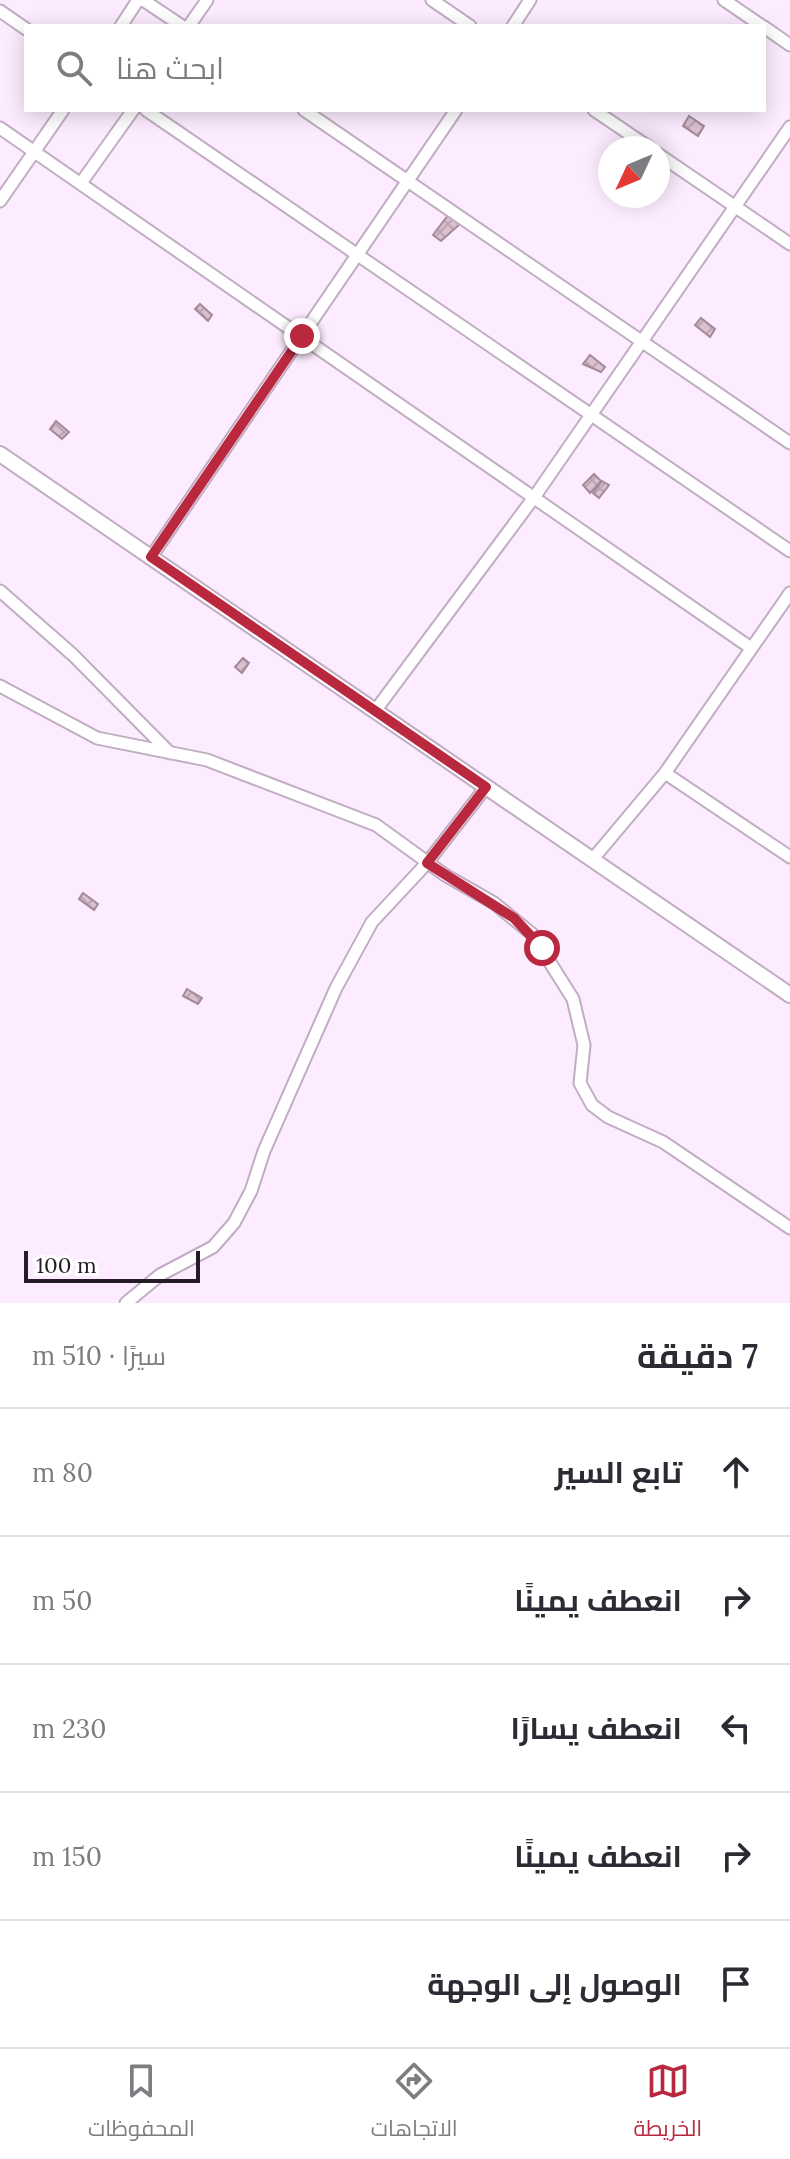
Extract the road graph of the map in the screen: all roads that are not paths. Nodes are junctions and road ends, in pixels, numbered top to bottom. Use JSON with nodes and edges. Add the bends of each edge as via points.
{"nodes":[{"id":1,"x":141,"y":0,"type":"edge"},
{"id":2,"x":207,"y":0,"type":"edge"},
{"id":3,"x":432,"y":0,"type":"edge"},
{"id":4,"x":530,"y":0,"type":"edge"},
{"id":5,"x":724,"y":0,"type":"edge"},
{"id":6,"x":0,"y":11,"type":"edge"},
{"id":7,"x":123,"y":24,"type":"edge"},
{"id":8,"x":179,"y":24,"type":"edge"},
{"id":9,"x":190,"y":24,"type":"edge"},
{"id":10,"x":467,"y":24,"type":"edge"},
{"id":11,"x":514,"y":24,"type":"edge"},
{"id":12,"x":759,"y":24,"type":"edge"},
{"id":13,"x":24,"y":28,"type":"edge"},
{"id":14,"x":766,"y":29,"type":"edge"},
{"id":15,"x":790,"y":45,"type":"edge"},
{"id":16,"x":62,"y":112,"type":"edge"},
{"id":17,"x":132,"y":112,"type":"edge"},
{"id":18,"x":149,"y":112,"type":"edge"},
{"id":19,"x":307,"y":112,"type":"edge"},
{"id":20,"x":455,"y":112,"type":"edge"},
{"id":21,"x":597,"y":112,"type":"edge"},
{"id":22,"x":790,"y":127,"type":"edge"},
{"id":23,"x":0,"y":128,"type":"edge"},
{"id":24,"x":632,"y":136,"type":"edge"},
{"id":25,"x":34,"y":151,"type":"junction"},
{"id":26,"x":670,"y":162,"type":"edge"},
{"id":27,"x":407,"y":181,"type":"junction"},
{"id":28,"x":81,"y":183,"type":"junction"},
{"id":29,"x":0,"y":201,"type":"edge"},
{"id":30,"x":736,"y":206,"type":"junction"},
{"id":31,"x":790,"y":244,"type":"edge"},
{"id":32,"x":357,"y":255,"type":"junction"},
{"id":33,"x":302,"y":336,"type":"junction"},
{"id":34,"x":643,"y":340,"type":"junction"},
{"id":35,"x":593,"y":413,"type":"junction"},
{"id":36,"x":790,"y":443,"type":"edge"},
{"id":37,"x":0,"y":454,"type":"edge"},
{"id":38,"x":535,"y":496,"type":"junction"},
{"id":39,"x":790,"y":551,"type":"edge"},
{"id":40,"x":151,"y":557,"type":"junction"},
{"id":41,"x":0,"y":591,"type":"edge"},
{"id":42,"x":790,"y":593,"type":"edge"},
{"id":43,"x":751,"y":648,"type":"junction"},
{"id":44,"x":0,"y":686,"type":"edge"},
{"id":45,"x":375,"y":711,"type":"junction"},
{"id":46,"x":170,"y":753,"type":"junction"},
{"id":47,"x":665,"y":773,"type":"junction"},
{"id":48,"x":486,"y":787,"type":"junction"},
{"id":49,"x":790,"y":857,"type":"edge"},
{"id":50,"x":592,"y":860,"type":"junction"},
{"id":51,"x":427,"y":863,"type":"junction"},
{"id":52,"x":790,"y":995,"type":"edge"},
{"id":53,"x":790,"y":1228,"type":"edge"},
{"id":54,"x":126,"y":1303,"type":"edge"}],
"edges":[{"from":1,"to":7,"type":"street"},
{"from":1,"to":8,"type":"street"},
{"from":2,"to":9,"type":"street"},
{"from":3,"to":10,"type":"street"},
{"from":4,"to":11,"type":"street"},
{"from":5,"to":12,"type":"street"},
{"from":6,"to":13,"type":"street"},
{"from":14,"to":15,"type":"street"},
{"from":16,"to":25,"type":"street"},
{"from":17,"to":28,"type":"street"},
{"from":18,"to":32,"type":"street"},
{"from":19,"to":27,"type":"street"},
{"from":20,"to":27,"type":"street"},
{"from":21,"to":24,"type":"street"},
{"from":22,"to":30,"type":"street"},
{"from":23,"to":25,"type":"street"},
{"from":25,"to":28,"type":"street"},
{"from":25,"to":29,"type":"street"},
{"from":26,"to":30,"type":"street"},
{"from":27,"to":32,"type":"street"},
{"from":27,"to":34,"type":"street"},
{"from":28,"to":33,"type":"street"},
{"from":30,"to":31,"type":"street"},
{"from":30,"to":34,"type":"street"},
{"from":32,"to":33,"type":"street"},
{"from":32,"to":35,"type":"street"},
{"from":33,"to":38,"type":"street"},
{"from":33,"to":40,"type":"street"},
{"from":34,"to":35,"type":"street"},
{"from":34,"to":36,"type":"street"},
{"from":35,"to":38,"type":"street"},
{"from":35,"to":39,"type":"street"},
{"from":37,"to":40,"type":"street"},
{"from":38,"to":43,"type":"street"},
{"from":38,"to":45,"type":"street"},
{"from":40,"to":45,"type":"street"},
{"from":41,"to":46,"type":"street","via":[[73,655]]},
{"from":42,"to":43,"type":"street"},
{"from":43,"to":47,"type":"street"},
{"from":44,"to":46,"type":"street","via":[[97,738]]},
{"from":45,"to":48,"type":"street"},
{"from":46,"to":51,"type":"street","via":[[207,760],[366,821]]},
{"from":47,"to":49,"type":"street"},
{"from":47,"to":50,"type":"street"},
{"from":48,"to":50,"type":"street"},
{"from":48,"to":51,"type":"street"},
{"from":50,"to":52,"type":"street"},
{"from":51,"to":53,"type":"street","via":[[514,918],[542,948],[579,1015],[584,1045],[580,1083],[592,1105],[663,1142]]},
{"from":51,"to":54,"type":"street","via":[[372,922],[336,988],[234,1223],[213,1247],[160,1275]]}]}
